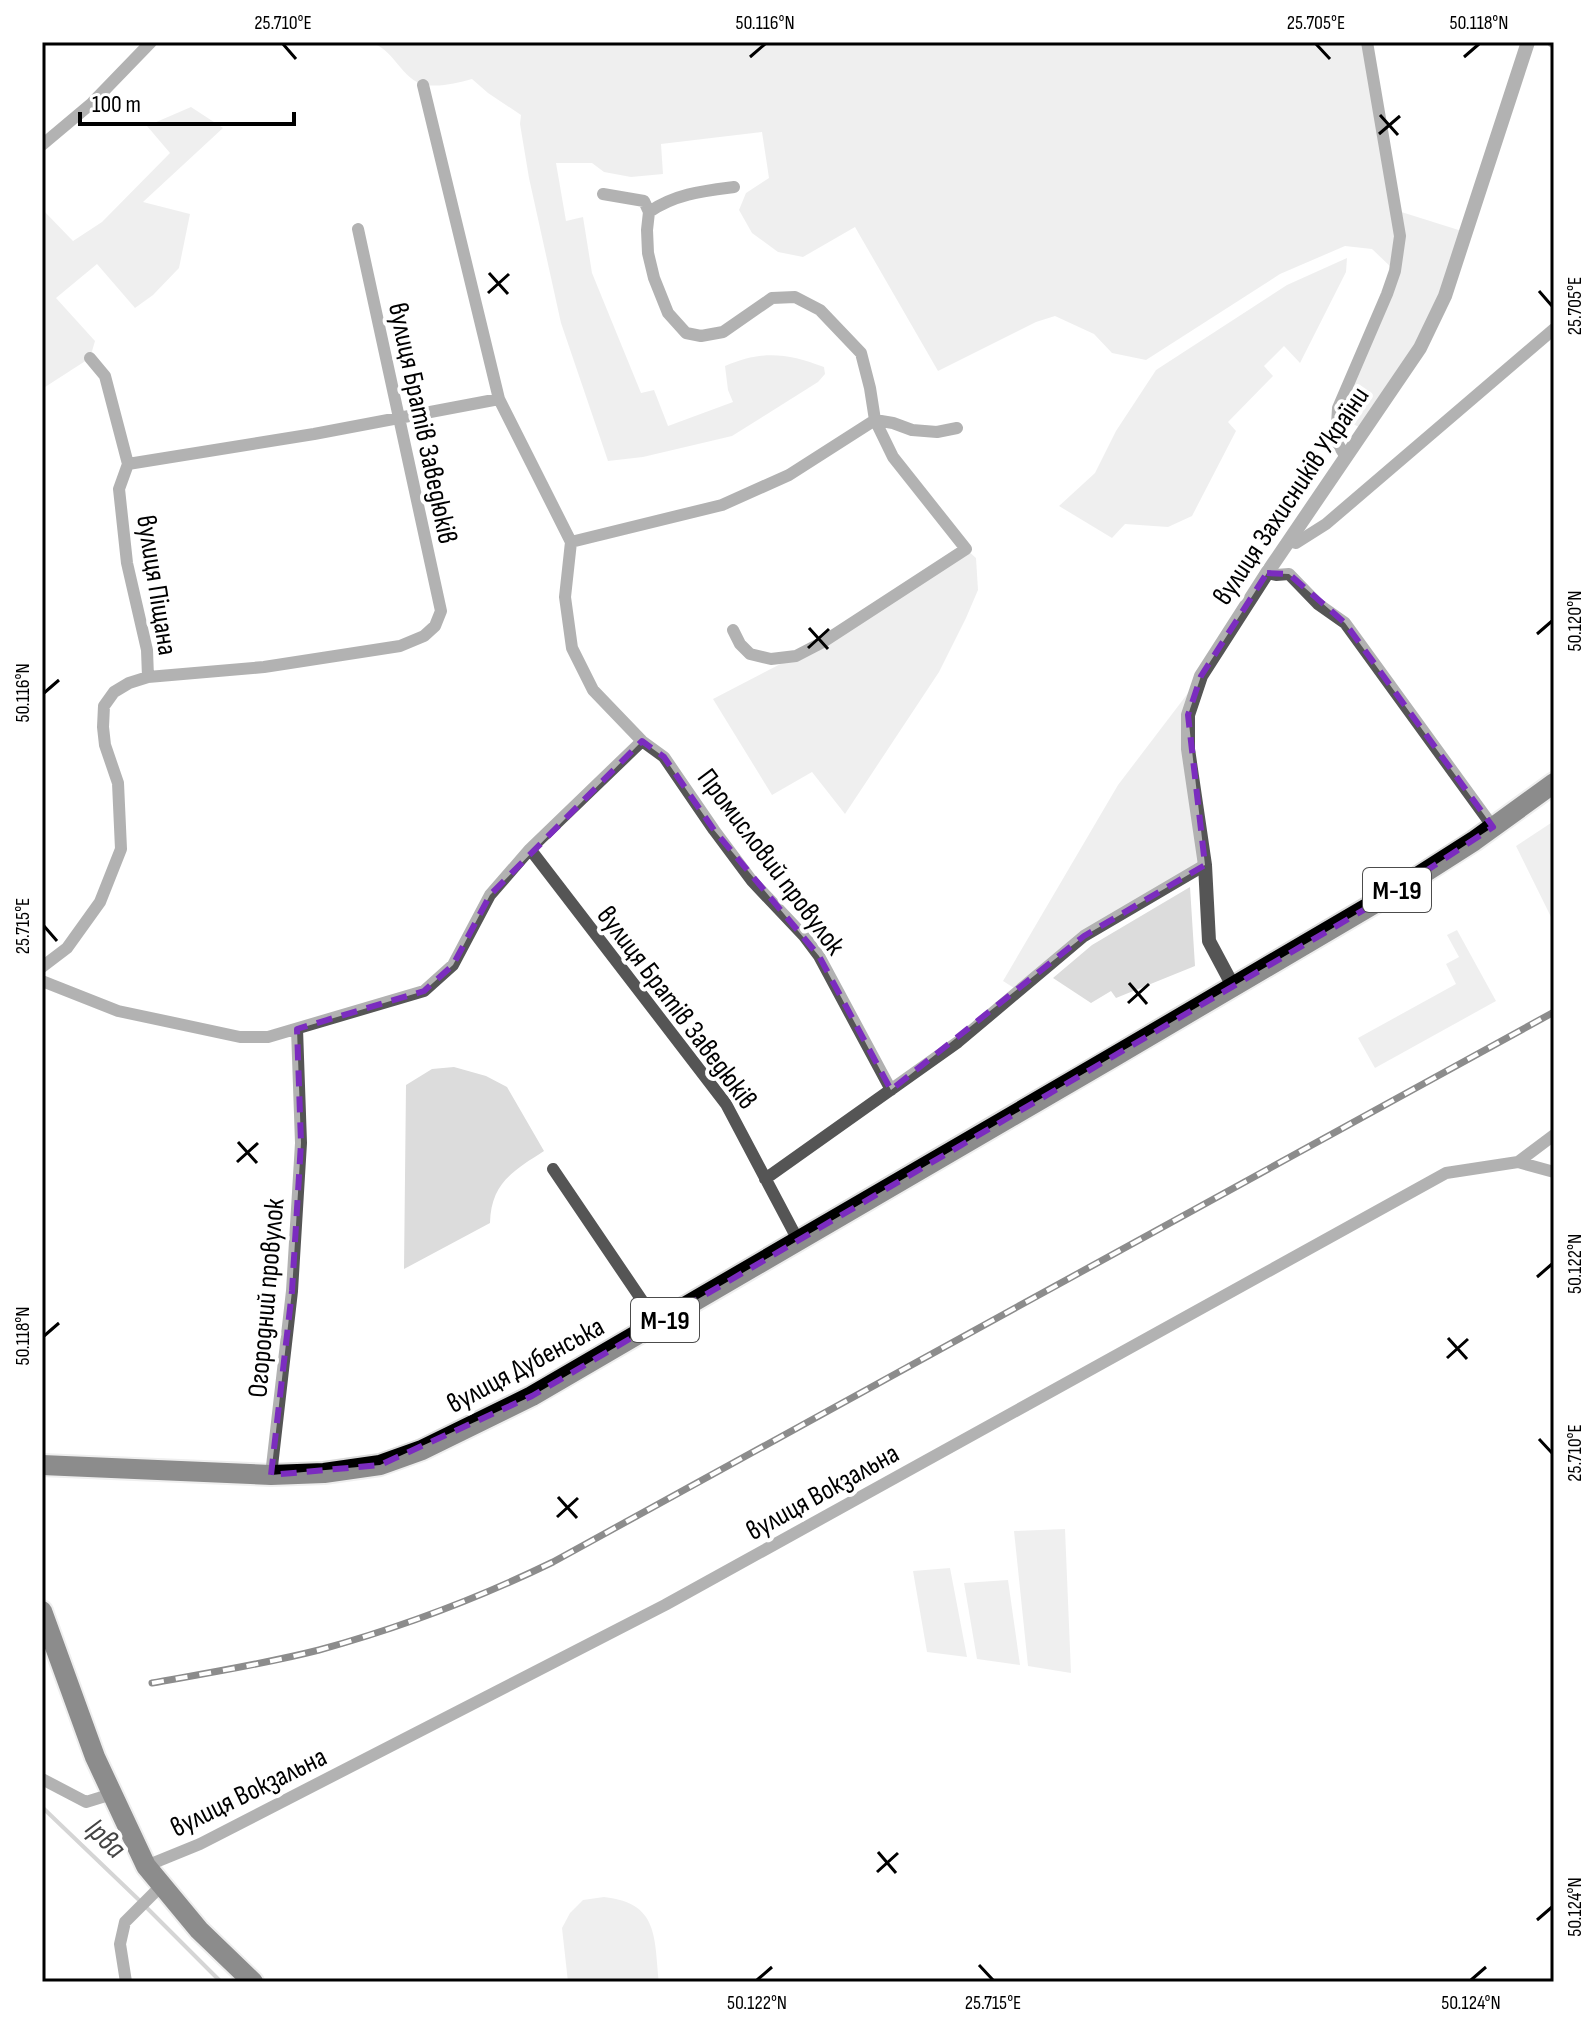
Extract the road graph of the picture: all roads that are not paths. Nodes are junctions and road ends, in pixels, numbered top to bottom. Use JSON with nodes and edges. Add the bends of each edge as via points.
{"nodes":[{"id":1,"x":151,"y":42,"type":"edge"},
{"id":2,"x":1367,"y":42,"type":"edge"},
{"id":3,"x":1528,"y":42,"type":"edge"},
{"id":4,"x":423,"y":85,"type":"dead end"},
{"id":5,"x":42,"y":145,"type":"edge"},
{"id":6,"x":734,"y":187,"type":"dead end"},
{"id":7,"x":603,"y":194,"type":"dead end"},
{"id":8,"x":649,"y":212,"type":"junction"},
{"id":9,"x":358,"y":229,"type":"dead end"},
{"id":10,"x":1554,"y":329,"type":"edge"},
{"id":11,"x":90,"y":358,"type":"dead end"},
{"id":12,"x":499,"y":399,"type":"junction"},
{"id":13,"x":399,"y":417,"type":"junction"},
{"id":14,"x":875,"y":420,"type":"junction"},
{"id":15,"x":957,"y":428,"type":"dead end"},
{"id":16,"x":1346,"y":457,"type":"junction"},
{"id":17,"x":128,"y":464,"type":"junction"},
{"id":18,"x":1289,"y":541,"type":"junction"},
{"id":19,"x":571,"y":542,"type":"junction"},
{"id":20,"x":1267,"y":573,"type":"junction"},
{"id":21,"x":733,"y":630,"type":"dead end"},
{"id":22,"x":148,"y":677,"type":"junction"},
{"id":23,"x":642,"y":741,"type":"junction"},
{"id":24,"x":1554,"y":783,"type":"edge"},
{"id":25,"x":1493,"y":827,"type":"junction"},
{"id":26,"x":530,"y":849,"type":"junction"},
{"id":27,"x":1205,"y":865,"type":"junction"},
{"id":28,"x":42,"y":967,"type":"edge"},
{"id":29,"x":42,"y":981,"type":"edge"},
{"id":30,"x":1233,"y":986,"type":"junction"},
{"id":31,"x":297,"y":1029,"type":"junction"},
{"id":32,"x":891,"y":1090,"type":"junction"},
{"id":33,"x":1554,"y":1135,"type":"edge"},
{"id":34,"x":1518,"y":1162,"type":"junction"},
{"id":35,"x":553,"y":1169,"type":"dead end"},
{"id":36,"x":1554,"y":1172,"type":"edge"},
{"id":37,"x":765,"y":1179,"type":"junction"},
{"id":38,"x":799,"y":1242,"type":"junction"},
{"id":39,"x":658,"y":1324,"type":"junction"},
{"id":40,"x":42,"y":1465,"type":"edge"},
{"id":41,"x":271,"y":1475,"type":"junction"},
{"id":42,"x":42,"y":1611,"type":"edge"},
{"id":43,"x":42,"y":1779,"type":"edge"},
{"id":44,"x":112,"y":1794,"type":"junction"},
{"id":45,"x":146,"y":1866,"type":"junction"},
{"id":46,"x":161,"y":1886,"type":"junction"},
{"id":47,"x":126,"y":1982,"type":"edge"},
{"id":48,"x":253,"y":1982,"type":"edge"}],
"edges":[{"from":1,"to":5,"type":"street"},
{"from":2,"to":16,"type":"street","via":[[1400,236],[1387,294],[1338,408],[1336,441]]},
{"from":3,"to":16,"type":"street","name":"вулиця Захисників України","via":[[1445,296],[1420,348]]},
{"from":4,"to":12,"type":"street"},
{"from":6,"to":8,"type":"street","via":[[690,193]]},
{"from":7,"to":8,"type":"street","via":[[644,201]]},
{"from":8,"to":14,"type":"street","via":[[648,253],[654,278],[668,313],[686,333],[723,332],[772,298],[795,297],[820,310],[861,353]]},
{"from":9,"to":13,"type":"street","name":"вулиця Братів Заведюків"},
{"from":10,"to":18,"type":"street","via":[[1326,524],[1296,543]]},
{"from":11,"to":17,"type":"street","name":"вулиця Піщана","via":[[105,376]]},
{"from":12,"to":13,"type":"street"},
{"from":12,"to":19,"type":"street"},
{"from":13,"to":17,"type":"street"},
{"from":13,"to":22,"type":"street","name":"вулиця Братів Заведюків","via":[[441,611],[435,626],[400,646],[264,667]]},
{"from":14,"to":15,"type":"street","via":[[912,430]]},
{"from":14,"to":19,"type":"street","via":[[789,475],[722,505]]},
{"from":14,"to":21,"type":"street","via":[[893,457],[966,549],[796,656],[771,659],[750,654]]},
{"from":16,"to":18,"type":"street","name":"вулиця Захисників України"},
{"from":17,"to":22,"type":"street","name":"вулиця Піщана","via":[[119,489]]},
{"from":18,"to":20,"type":"street","name":"вулиця Захисників України"},
{"from":19,"to":23,"type":"street","name":"Промисловий провулок","via":[[565,597],[572,648],[593,690]]},
{"from":20,"to":25,"type":"street","via":[[1289,574],[1345,623]]},
{"from":20,"to":27,"type":"street","name":"вулиця Захисників України","via":[[1201,676],[1188,715]]},
{"from":22,"to":28,"type":"street","name":"вулиця Піщана","via":[[114,692],[104,706],[105,745],[118,783],[121,849],[100,902],[67,948]]},
{"from":23,"to":26,"type":"street"},
{"from":23,"to":32,"type":"street","name":"Промисловий провулок","via":[[664,757],[752,881],[819,956]]},
{"from":24,"to":25,"type":"highway","number":"М-19"},
{"from":25,"to":30,"type":"highway","number":"М-19"},
{"from":26,"to":31,"type":"street","via":[[490,895],[453,965],[424,991]]},
{"from":26,"to":37,"type":"street","name":"вулиця Братів Заведюків","via":[[726,1104]]},
{"from":27,"to":30,"type":"street","name":"вулиця Захисників України","via":[[1209,941]]},
{"from":27,"to":32,"type":"street","via":[[1084,936],[958,1042]]},
{"from":29,"to":31,"type":"street","via":[[118,1011],[240,1037]]},
{"from":30,"to":38,"type":"highway","name":"вулиця Дубенська","number":"М-19"},
{"from":31,"to":41,"type":"street","name":"Огородний провулок","via":[[301,1143],[289,1332]]},
{"from":32,"to":37,"type":"street"},
{"from":33,"to":34,"type":"street"},
{"from":34,"to":36,"type":"street"},
{"from":34,"to":45,"type":"street","name":"вулиця Вокзальна","via":[[1446,1173],[665,1605],[200,1844]]},
{"from":35,"to":39,"type":"street"},
{"from":37,"to":38,"type":"street","name":"вулиця Братів Заведюків"},
{"from":38,"to":39,"type":"highway","name":"вулиця Дубенська","number":"М-19"},
{"from":39,"to":41,"type":"highway","name":"вулиця Дубенська","number":"М-19","via":[[532,1396],[422,1450],[380,1465]]},
{"from":40,"to":41,"type":"highway","name":"вулиця Дубенська","number":"М-19"},
{"from":42,"to":44,"type":"highway"},
{"from":43,"to":44,"type":"street","via":[[86,1802]]},
{"from":44,"to":45,"type":"highway"},
{"from":45,"to":46,"type":"highway"},
{"from":46,"to":47,"type":"street","via":[[125,1922],[120,1944]]},
{"from":46,"to":48,"type":"highway"}]}
